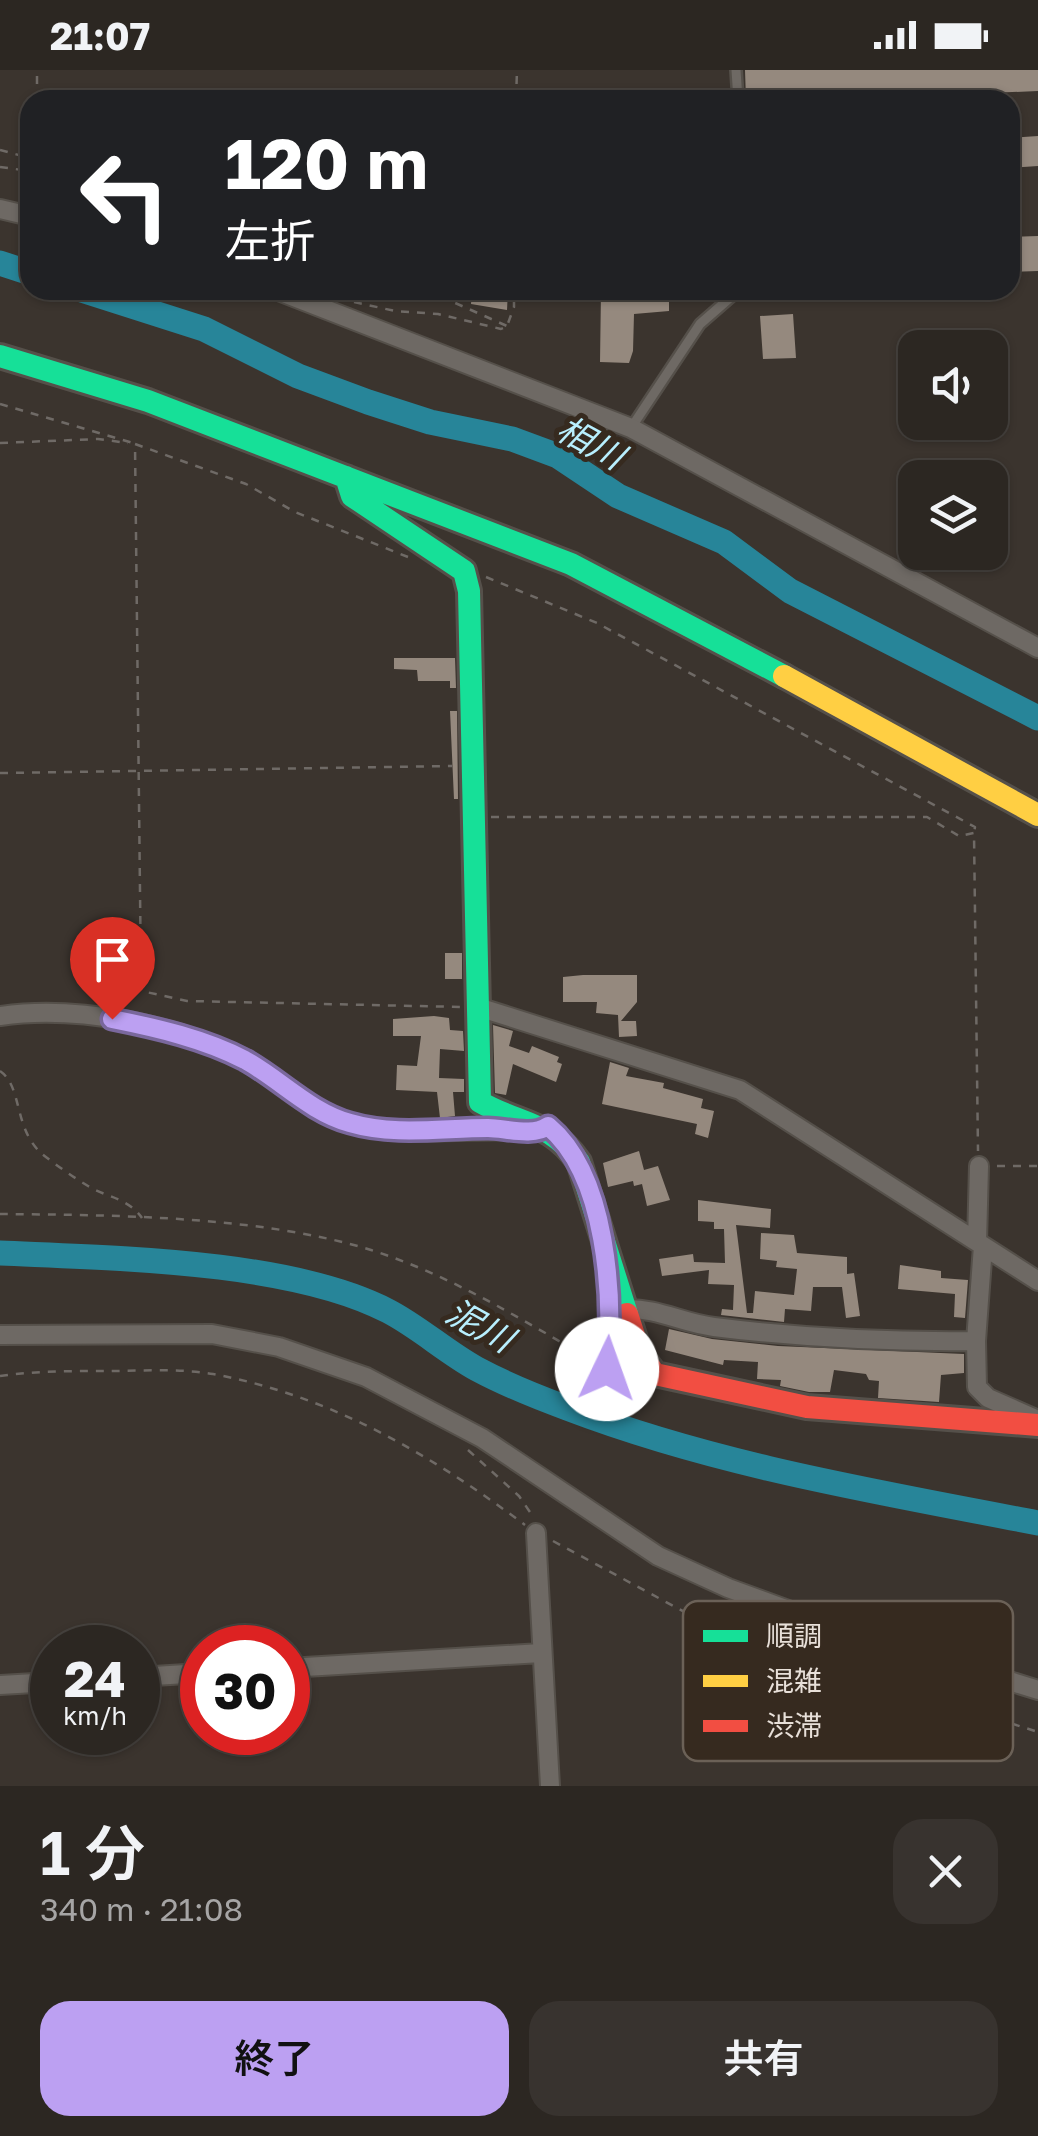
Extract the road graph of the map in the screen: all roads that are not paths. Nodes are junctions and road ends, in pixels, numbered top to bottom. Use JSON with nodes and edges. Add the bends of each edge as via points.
{"nodes":[{"id":1,"x":302,"y":300,"type":"edge"},
{"id":2,"x":728,"y":300,"type":"edge"},
{"id":3,"x":0,"y":356,"type":"edge"},
{"id":4,"x":631,"y":428,"type":"junction"},
{"id":5,"x":346,"y":477,"type":"junction"},
{"id":6,"x":1038,"y":648,"type":"edge"},
{"id":7,"x":1038,"y":816,"type":"edge"},
{"id":8,"x":478,"y":1007,"type":"junction"},
{"id":9,"x":0,"y":1016,"type":"edge"},
{"id":10,"x":548,"y":1126,"type":"junction"},
{"id":11,"x":978,"y":1166,"type":"road end"},
{"id":12,"x":980,"y":1244,"type":"junction"},
{"id":13,"x":607,"y":1249,"type":"junction"},
{"id":14,"x":1038,"y":1280,"type":"edge"},
{"id":15,"x":625,"y":1309,"type":"junction"},
{"id":16,"x":0,"y":1335,"type":"edge"},
{"id":17,"x":976,"y":1341,"type":"junction"},
{"id":18,"x":607,"y":1369,"type":"road end"},
{"id":19,"x":1038,"y":1423,"type":"edge"},
{"id":20,"x":536,"y":1533,"type":"road end"},
{"id":21,"x":764,"y":1601,"type":"edge"},
{"id":22,"x":541,"y":1652,"type":"junction"},
{"id":23,"x":310,"y":1667,"type":"edge"},
{"id":24,"x":1013,"y":1682,"type":"edge"},
{"id":25,"x":30,"y":1684,"type":"edge"},
{"id":26,"x":0,"y":1686,"type":"edge"},
{"id":27,"x":1038,"y":1690,"type":"edge"},
{"id":28,"x":550,"y":1786,"type":"edge"}],
"edges":[{"from":1,"to":4,"type":"street"},
{"from":2,"to":4,"type":"lane","via":[[700,324]]},
{"from":3,"to":5,"type":"street","via":[[148,401]]},
{"from":4,"to":6,"type":"street"},
{"from":5,"to":7,"type":"street","via":[[617,585]]},
{"from":5,"to":8,"type":"street","via":[[352,496],[464,571],[469,591]]},
{"from":8,"to":10,"type":"street","via":[[480,1102]]},
{"from":8,"to":12,"type":"street","via":[[740,1090]]},
{"from":9,"to":10,"type":"street","via":[[85,1014],[208,1044],[244,1060],[316,1110],[384,1131],[540,1132]]},
{"from":10,"to":13,"type":"street","via":[[579,1162]]},
{"from":11,"to":12,"type":"street"},
{"from":12,"to":14,"type":"street"},
{"from":12,"to":17,"type":"street"},
{"from":13,"to":15,"type":"street"},
{"from":13,"to":18,"type":"street"},
{"from":15,"to":17,"type":"street","via":[[812,1338]]},
{"from":15,"to":19,"type":"street","via":[[640,1354],[655,1374],[680,1382],[807,1407]]},
{"from":16,"to":21,"type":"street","via":[[212,1334],[279,1347],[366,1376],[482,1438],[658,1556]]},
{"from":17,"to":19,"type":"street","via":[[977,1387]]},
{"from":20,"to":22,"type":"street"},
{"from":22,"to":23,"type":"street"},
{"from":22,"to":28,"type":"street"},
{"from":24,"to":27,"type":"street"},
{"from":25,"to":26,"type":"street"}]}
